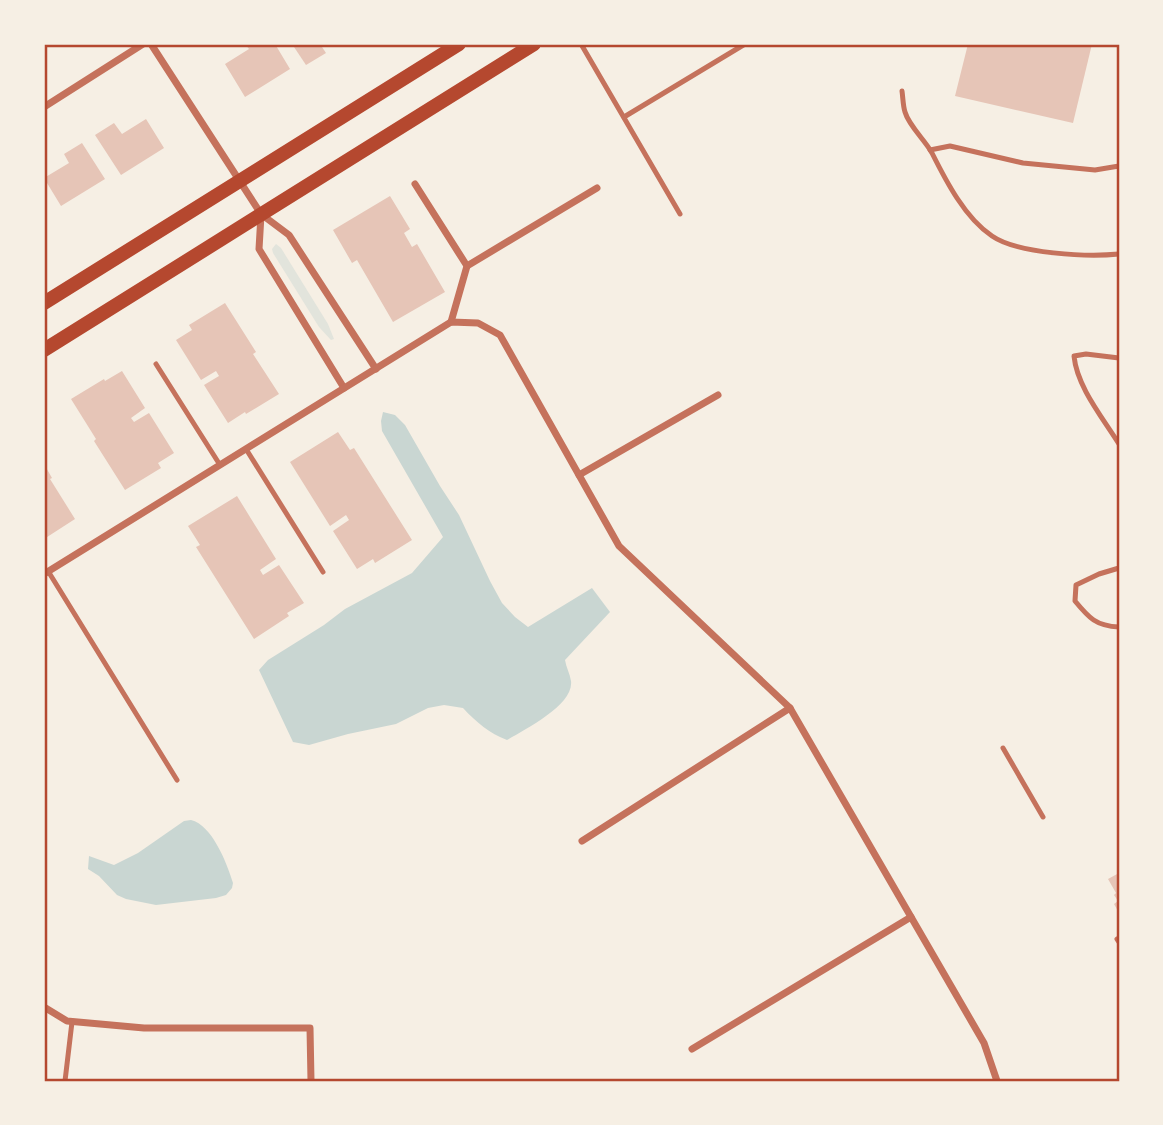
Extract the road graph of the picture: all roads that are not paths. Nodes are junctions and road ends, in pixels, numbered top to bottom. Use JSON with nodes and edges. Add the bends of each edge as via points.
{"nodes":[{"id":1,"x":143,"y":44,"type":"edge"},
{"id":2,"x":151,"y":44,"type":"edge"},
{"id":3,"x":459,"y":44,"type":"edge"},
{"id":4,"x":534,"y":44,"type":"edge"},
{"id":5,"x":581,"y":44,"type":"edge"},
{"id":6,"x":745,"y":44,"type":"edge"},
{"id":7,"x":902,"y":91,"type":"dead end"},
{"id":8,"x":44,"y":107,"type":"edge"},
{"id":9,"x":624,"y":117,"type":"junction"},
{"id":10,"x":930,"y":150,"type":"junction"},
{"id":11,"x":1119,"y":166,"type":"edge"},
{"id":12,"x":240,"y":181,"type":"junction"},
{"id":13,"x":415,"y":184,"type":"dead end"},
{"id":14,"x":597,"y":188,"type":"dead end"},
{"id":15,"x":261,"y":214,"type":"junction"},
{"id":16,"x":680,"y":214,"type":"dead end"},
{"id":17,"x":1119,"y":254,"type":"edge"},
{"id":18,"x":467,"y":266,"type":"junction"},
{"id":19,"x":44,"y":303,"type":"edge"},
{"id":20,"x":451,"y":322,"type":"junction"},
{"id":21,"x":44,"y":350,"type":"edge"},
{"id":22,"x":1119,"y":358,"type":"edge"},
{"id":23,"x":156,"y":364,"type":"dead end"},
{"id":24,"x":376,"y":369,"type":"junction"},
{"id":25,"x":344,"y":388,"type":"junction"},
{"id":26,"x":718,"y":395,"type":"dead end"},
{"id":27,"x":1119,"y":444,"type":"edge"},
{"id":28,"x":246,"y":449,"type":"junction"},
{"id":29,"x":220,"y":465,"type":"junction"},
{"id":30,"x":579,"y":475,"type":"junction"},
{"id":31,"x":1119,"y":569,"type":"edge"},
{"id":32,"x":46,"y":572,"type":"edge"},
{"id":33,"x":323,"y":572,"type":"dead end"},
{"id":34,"x":1119,"y":627,"type":"edge"},
{"id":35,"x":790,"y":708,"type":"junction"},
{"id":36,"x":1003,"y":748,"type":"dead end"},
{"id":37,"x":177,"y":780,"type":"dead end"},
{"id":38,"x":1043,"y":817,"type":"dead end"},
{"id":39,"x":582,"y":841,"type":"dead end"},
{"id":40,"x":911,"y":917,"type":"junction"},
{"id":41,"x":44,"y":1007,"type":"edge"},
{"id":42,"x":72,"y":1021,"type":"junction"},
{"id":43,"x":692,"y":1049,"type":"dead end"},
{"id":44,"x":65,"y":1081,"type":"edge"},
{"id":45,"x":311,"y":1081,"type":"edge"},
{"id":46,"x":998,"y":1081,"type":"edge"}],
"edges":[{"from":1,"to":8,"type":"street"},
{"from":2,"to":12,"type":"street"},
{"from":3,"to":12,"type":"main road"},
{"from":4,"to":15,"type":"main road"},
{"from":5,"to":9,"type":"lane"},
{"from":6,"to":9,"type":"lane"},
{"from":7,"to":10,"type":"lane","via":[[906,114]]},
{"from":9,"to":16,"type":"lane"},
{"from":10,"to":11,"type":"lane","via":[[950,146],[1023,163],[1095,170]]},
{"from":10,"to":17,"type":"lane","via":[[969,214],[992,236],[1047,252]]},
{"from":12,"to":15,"type":"street"},
{"from":12,"to":19,"type":"main road"},
{"from":13,"to":18,"type":"street"},
{"from":14,"to":18,"type":"street"},
{"from":15,"to":21,"type":"main road"},
{"from":15,"to":24,"type":"street","via":[[289,235]]},
{"from":15,"to":25,"type":"street","via":[[259,249]]},
{"from":18,"to":20,"type":"street"},
{"from":20,"to":24,"type":"street"},
{"from":20,"to":30,"type":"street","via":[[478,323],[500,335]]},
{"from":22,"to":27,"type":"lane","via":[[1074,356],[1081,382]]},
{"from":23,"to":29,"type":"lane"},
{"from":24,"to":25,"type":"street"},
{"from":25,"to":28,"type":"street"},
{"from":26,"to":30,"type":"street"},
{"from":28,"to":29,"type":"street"},
{"from":28,"to":33,"type":"lane"},
{"from":29,"to":32,"type":"street"},
{"from":30,"to":35,"type":"street","via":[[619,545]]},
{"from":31,"to":34,"type":"lane","via":[[1076,584],[1075,601],[1088,617]]},
{"from":32,"to":37,"type":"lane"},
{"from":35,"to":39,"type":"street"},
{"from":35,"to":40,"type":"street"},
{"from":36,"to":38,"type":"lane"},
{"from":40,"to":43,"type":"street"},
{"from":40,"to":46,"type":"street","via":[[984,1043]]},
{"from":41,"to":42,"type":"street"},
{"from":42,"to":44,"type":"lane"},
{"from":42,"to":45,"type":"street","via":[[144,1028],[310,1028]]}]}
